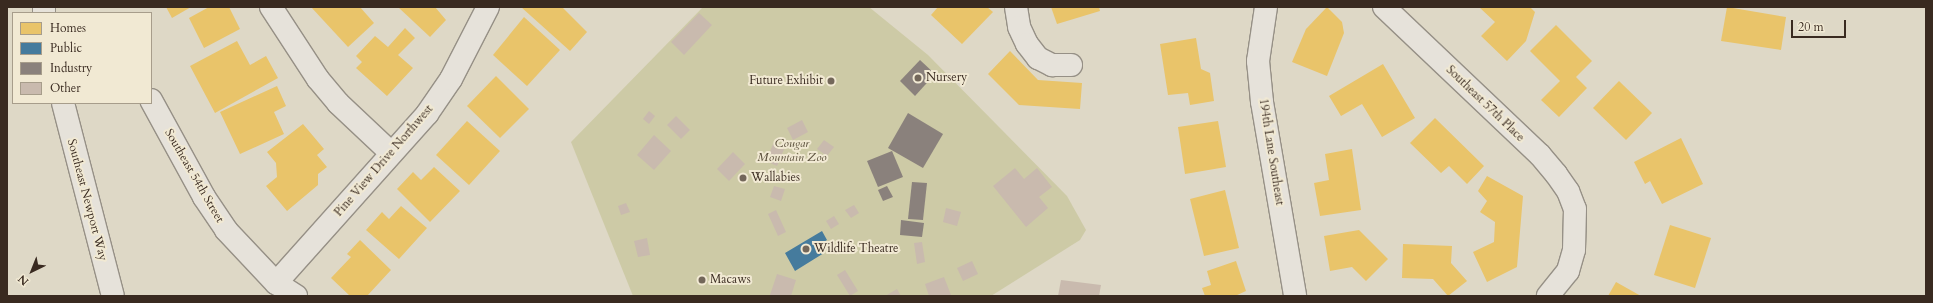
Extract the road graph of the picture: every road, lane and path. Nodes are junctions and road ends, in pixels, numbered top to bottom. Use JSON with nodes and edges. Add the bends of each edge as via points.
{"nodes":[{"id":1,"x":271,"y":7,"type":"edge"},
{"id":2,"x":488,"y":7,"type":"edge"},
{"id":3,"x":1016,"y":7,"type":"edge"},
{"id":4,"x":1266,"y":7,"type":"edge"},
{"id":5,"x":1384,"y":7,"type":"edge"},
{"id":6,"x":1071,"y":65,"type":"dead end"},
{"id":7,"x":152,"y":102,"type":"edge"},
{"id":8,"x":62,"y":104,"type":"edge"},
{"id":9,"x":391,"y":153,"type":"junction"},
{"id":10,"x":276,"y":283,"type":"junction"},
{"id":11,"x":113,"y":296,"type":"edge"},
{"id":12,"x":296,"y":296,"type":"edge"},
{"id":13,"x":1295,"y":296,"type":"edge"},
{"id":14,"x":1548,"y":296,"type":"edge"}],
"edges":[{"from":1,"to":9,"type":"street","via":[[318,79],[338,103]]},
{"from":2,"to":9,"type":"street","name":"Pine View Drive Northwest","via":[[451,80],[427,114]]},
{"from":3,"to":6,"type":"street","via":[[1019,27],[1027,44],[1038,58],[1052,65]]},
{"from":4,"to":13,"type":"street","name":"194th Lane Southeast","via":[[1261,33],[1260,75]]},
{"from":5,"to":14,"type":"street","name":"Southeast 57th Place","via":[[1540,156],[1560,179],[1575,209],[1574,250],[1568,271]]},
{"from":7,"to":10,"type":"street","name":"Southeast 54th Street","via":[[208,204],[226,230]]},
{"from":8,"to":11,"type":"street","name":"Southeast Newport Way"},
{"from":9,"to":10,"type":"street","name":"Pine View Drive Northwest"},
{"from":10,"to":12,"type":"street","name":"Southeast 54th Street"}]}
